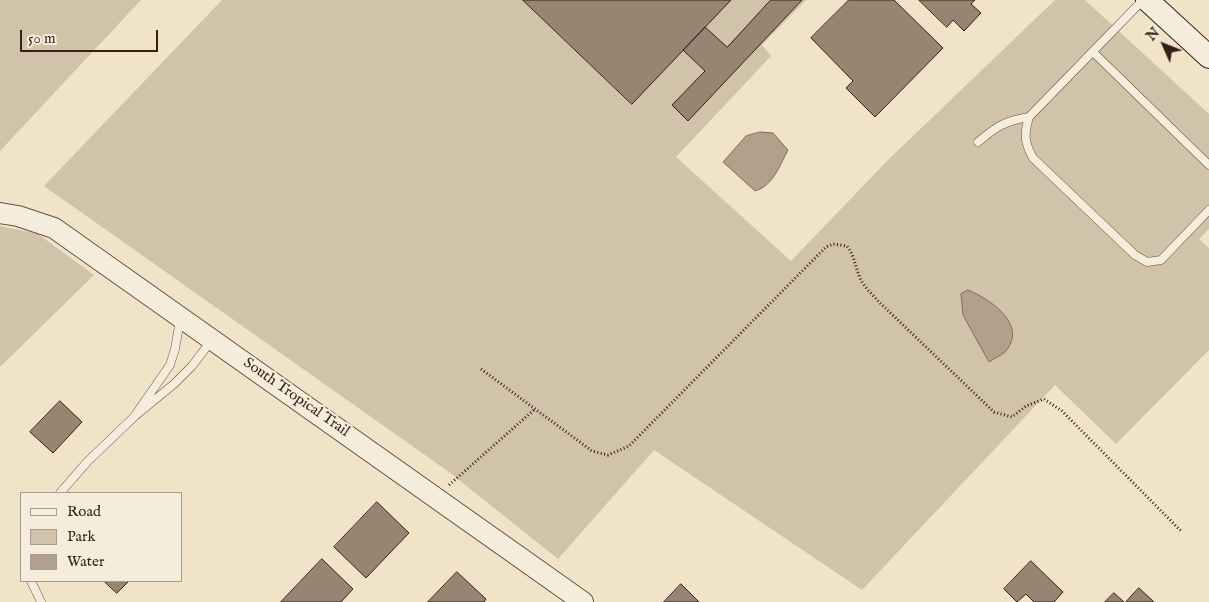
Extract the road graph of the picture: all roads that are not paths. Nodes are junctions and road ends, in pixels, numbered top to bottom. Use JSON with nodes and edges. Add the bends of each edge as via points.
{"nodes":[{"id":1,"x":1145,"y":0,"type":"edge"},
{"id":2,"x":1093,"y":52,"type":"junction"},
{"id":3,"x":1209,"y":57,"type":"edge"},
{"id":4,"x":1029,"y":117,"type":"junction"},
{"id":5,"x":978,"y":142,"type":"dead end"},
{"id":6,"x":1209,"y":165,"type":"edge"},
{"id":7,"x":1209,"y":210,"type":"edge"},
{"id":8,"x":0,"y":213,"type":"edge"},
{"id":9,"x":180,"y":317,"type":"junction"},
{"id":10,"x":212,"y":339,"type":"junction"},
{"id":11,"x":135,"y":416,"type":"junction"},
{"id":12,"x":61,"y":492,"type":"edge"},
{"id":13,"x":31,"y":582,"type":"edge"},
{"id":14,"x":41,"y":602,"type":"edge"},
{"id":15,"x":583,"y":602,"type":"edge"}],
"edges":[{"from":1,"to":2,"type":"lane"},
{"from":1,"to":3,"type":"main road"},
{"from":2,"to":4,"type":"lane"},
{"from":2,"to":6,"type":"lane"},
{"from":4,"to":5,"type":"lane","via":[[1008,120]]},
{"from":4,"to":7,"type":"lane","via":[[1024,133],[1026,146],[1033,158],[1135,255],[1147,262],[1161,260]]},
{"from":8,"to":9,"type":"street","name":"South Tropical Trail","via":[[54,228]]},
{"from":9,"to":10,"type":"street","name":"South Tropical Trail"},
{"from":9,"to":11,"type":"lane","via":[[170,365]]},
{"from":10,"to":11,"type":"lane","via":[[174,384]]},
{"from":10,"to":15,"type":"street","name":"South Tropical Trail"},
{"from":11,"to":12,"type":"lane"},
{"from":13,"to":14,"type":"lane"}]}
